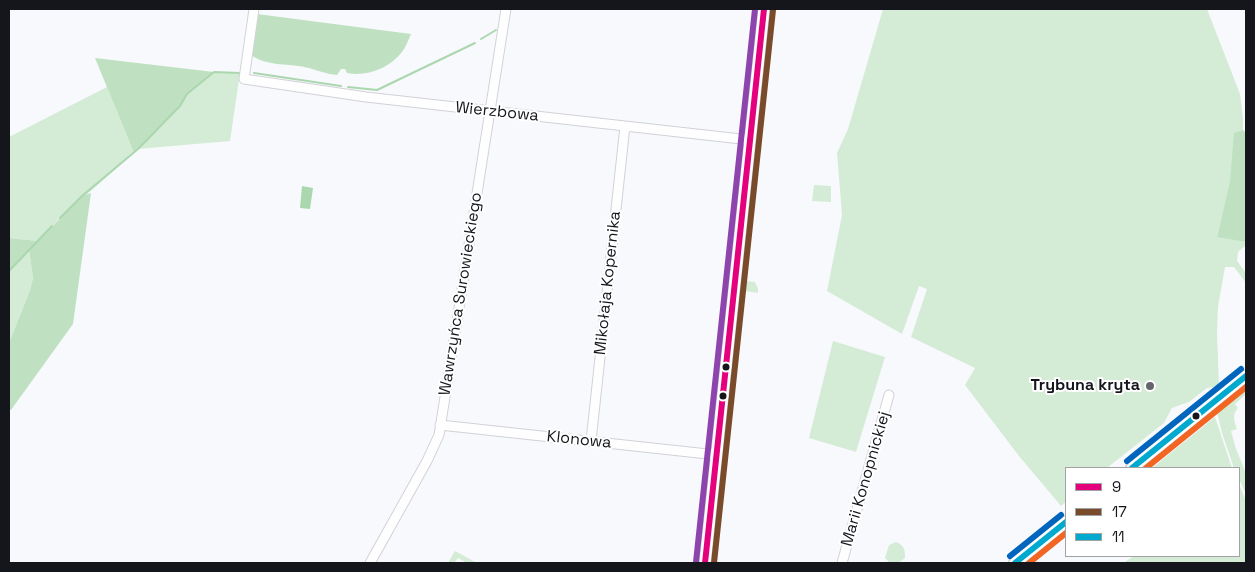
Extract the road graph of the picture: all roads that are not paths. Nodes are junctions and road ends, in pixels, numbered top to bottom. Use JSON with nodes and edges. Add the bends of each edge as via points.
{"nodes":[{"id":1,"x":254,"y":9,"type":"edge"},
{"id":2,"x":506,"y":9,"type":"edge"},
{"id":3,"x":764,"y":9,"type":"edge"},
{"id":4,"x":489,"y":111,"type":"junction"},
{"id":5,"x":625,"y":126,"type":"junction"},
{"id":6,"x":750,"y":140,"type":"junction"},
{"id":7,"x":1246,"y":376,"type":"edge"},
{"id":8,"x":889,"y":395,"type":"dead end"},
{"id":9,"x":440,"y":425,"type":"junction"},
{"id":10,"x":591,"y":441,"type":"junction"},
{"id":11,"x":717,"y":455,"type":"junction"},
{"id":12,"x":1133,"y":467,"type":"edge"},
{"id":13,"x":1065,"y":523,"type":"edge"},
{"id":14,"x":370,"y":563,"type":"edge"},
{"id":15,"x":705,"y":563,"type":"edge"},
{"id":16,"x":842,"y":563,"type":"edge"},
{"id":17,"x":1015,"y":563,"type":"edge"}],
"edges":[{"from":1,"to":4,"type":"street","name":"Wierzbowa","via":[[244,79]]},
{"from":2,"to":4,"type":"street","name":"Wawrzyńca Surowieckiego"},
{"from":3,"to":6,"type":"street"},
{"from":4,"to":5,"type":"street","name":"Wierzbowa"},
{"from":4,"to":9,"type":"street","name":"Wawrzyńca Surowieckiego"},
{"from":5,"to":6,"type":"street","name":"Wierzbowa"},
{"from":5,"to":10,"type":"street","name":"Mikołaja Kopernika"},
{"from":6,"to":11,"type":"street"},
{"from":7,"to":12,"type":"street"},
{"from":8,"to":16,"type":"street","name":"Marii Konopnickiej"},
{"from":9,"to":10,"type":"street","name":"Klonowa"},
{"from":9,"to":14,"type":"street","name":"Wawrzyńca Surowieckiego","via":[[434,448]]},
{"from":10,"to":11,"type":"street","name":"Klonowa"},
{"from":11,"to":15,"type":"street"},
{"from":13,"to":17,"type":"street"}]}
